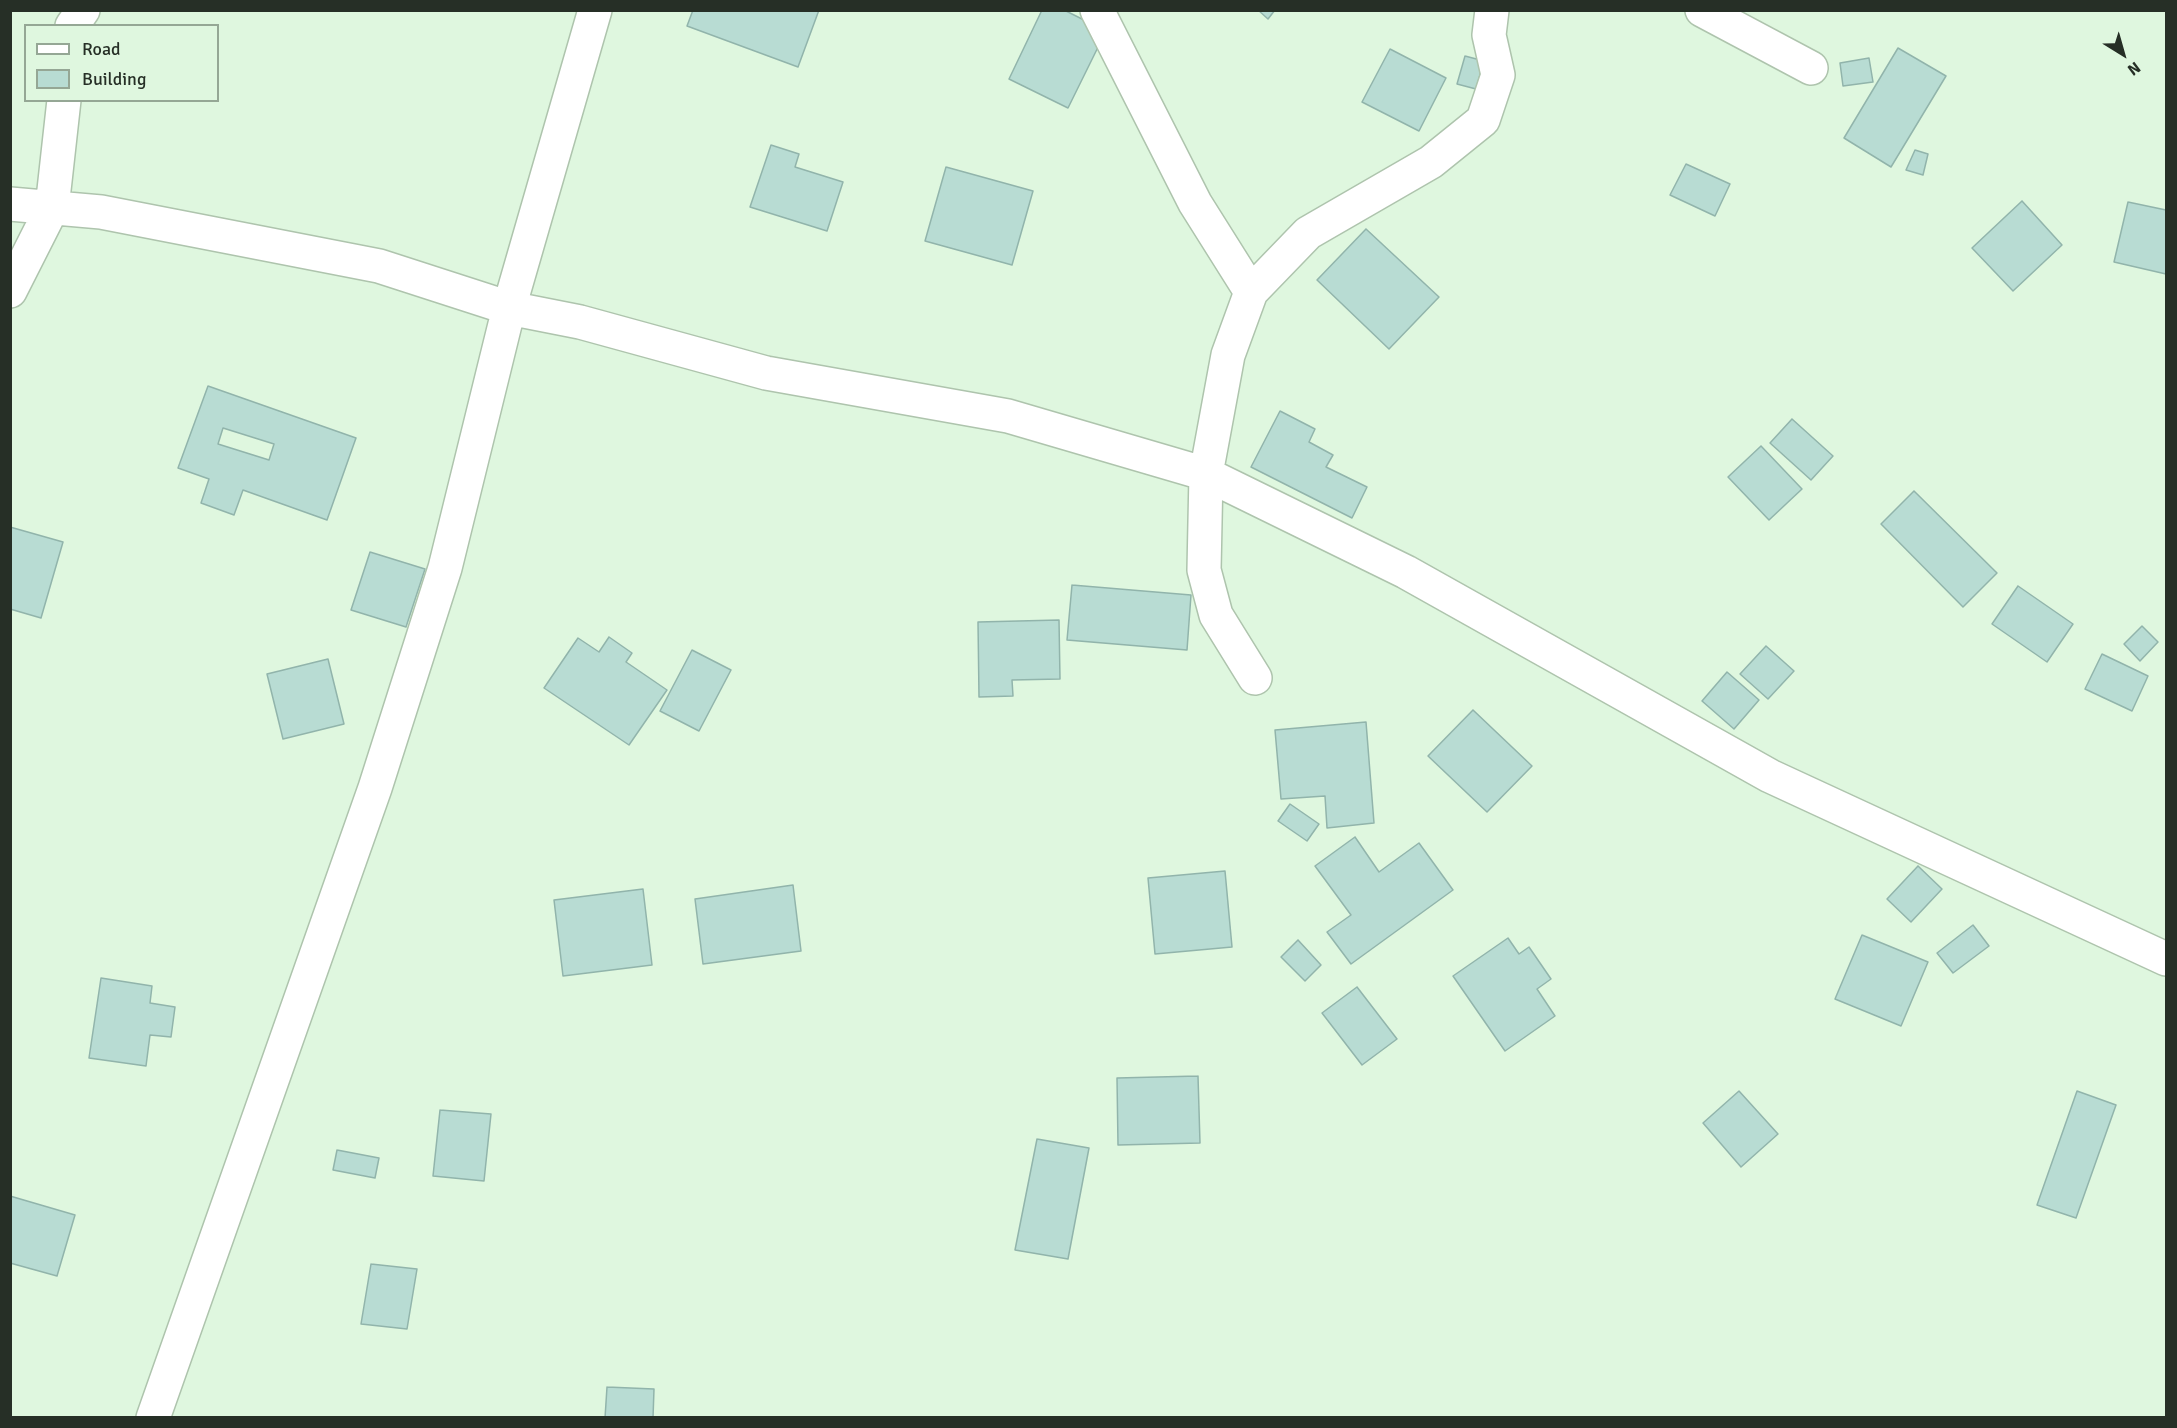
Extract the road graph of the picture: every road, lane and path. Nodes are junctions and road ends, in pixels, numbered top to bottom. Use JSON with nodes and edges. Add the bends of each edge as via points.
{"nodes":[{"id":1,"x":83,"y":10,"type":"edge"},
{"id":2,"x":595,"y":10,"type":"edge"},
{"id":3,"x":1097,"y":10,"type":"edge"},
{"id":4,"x":1492,"y":10,"type":"edge"},
{"id":5,"x":1702,"y":10,"type":"edge"},
{"id":6,"x":73,"y":24,"type":"edge"},
{"id":7,"x":1811,"y":68,"type":"dead end"},
{"id":8,"x":64,"y":102,"type":"edge"},
{"id":9,"x":10,"y":204,"type":"edge"},
{"id":10,"x":52,"y":208,"type":"junction"},
{"id":11,"x":10,"y":291,"type":"edge"},
{"id":12,"x":1251,"y":292,"type":"junction"},
{"id":13,"x":509,"y":308,"type":"junction"},
{"id":14,"x":1206,"y":474,"type":"junction"},
{"id":15,"x":1255,"y":678,"type":"dead end"},
{"id":16,"x":2166,"y":959,"type":"edge"},
{"id":17,"x":153,"y":1418,"type":"edge"}],
"edges":[{"from":1,"to":6,"type":"street"},
{"from":2,"to":13,"type":"street"},
{"from":3,"to":12,"type":"street","via":[[1195,203]]},
{"from":4,"to":12,"type":"street","via":[[1489,35],[1498,75],[1483,120],[1431,162],[1308,233]]},
{"from":5,"to":7,"type":"street"},
{"from":8,"to":10,"type":"street"},
{"from":9,"to":10,"type":"street"},
{"from":10,"to":11,"type":"street"},
{"from":10,"to":13,"type":"street","via":[[101,212],[379,266]]},
{"from":12,"to":14,"type":"street","via":[[1228,355]]},
{"from":13,"to":14,"type":"street","via":[[580,322],[766,372],[1008,416]]},
{"from":13,"to":17,"type":"street","via":[[445,568],[389,744]]},
{"from":14,"to":15,"type":"street","via":[[1204,570],[1216,615]]},
{"from":14,"to":16,"type":"street","via":[[1407,572],[1770,776]]}]}
